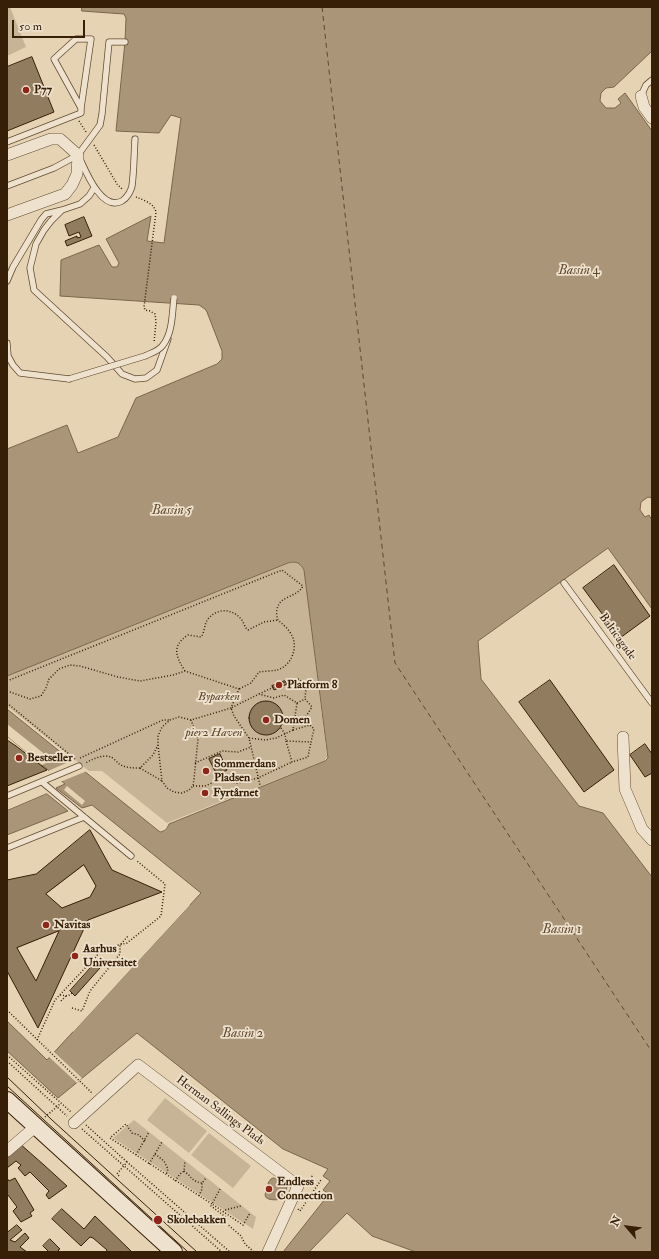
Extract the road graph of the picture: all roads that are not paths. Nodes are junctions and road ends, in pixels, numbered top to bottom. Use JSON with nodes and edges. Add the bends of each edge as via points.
{"nodes":[{"id":1,"x":125,"y":42,"type":"dead end"},
{"id":2,"x":652,"y":80,"type":"edge"},
{"id":3,"x":641,"y":96,"type":"joint"},
{"id":4,"x":81,"y":108,"type":"junction"},
{"id":5,"x":652,"y":118,"type":"edge"},
{"id":6,"x":135,"y":139,"type":"dead end"},
{"id":7,"x":7,"y":142,"type":"edge"},
{"id":8,"x":7,"y":155,"type":"edge"},
{"id":9,"x":78,"y":155,"type":"junction"},
{"id":10,"x":7,"y":186,"type":"edge"},
{"id":11,"x":94,"y":188,"type":"junction"},
{"id":12,"x":62,"y":210,"type":"junction"},
{"id":13,"x":7,"y":215,"type":"edge"},
{"id":14,"x":36,"y":244,"type":"junction"},
{"id":15,"x":23,"y":249,"type":"junction"},
{"id":16,"x":7,"y":281,"type":"edge"},
{"id":17,"x":7,"y":343,"type":"edge"},
{"id":18,"x":564,"y":583,"type":"dead end"},
{"id":19,"x":652,"y":703,"type":"edge"},
{"id":20,"x":623,"y":737,"type":"dead end"},
{"id":21,"x":79,"y":766,"type":"road end"},
{"id":22,"x":42,"y":782,"type":"junction"},
{"id":23,"x":7,"y":796,"type":"edge"},
{"id":24,"x":84,"y":817,"type":"junction"},
{"id":25,"x":652,"y":840,"type":"edge"},
{"id":26,"x":7,"y":848,"type":"edge"},
{"id":27,"x":131,"y":856,"type":"road end"},
{"id":28,"x":7,"y":1100,"type":"edge"},
{"id":29,"x":7,"y":1114,"type":"edge"},
{"id":30,"x":76,"y":1121,"type":"road end"},
{"id":31,"x":32,"y":1130,"type":"junction"},
{"id":32,"x":7,"y":1151,"type":"edge"},
{"id":33,"x":160,"y":1252,"type":"edge"},
{"id":34,"x":174,"y":1252,"type":"edge"},
{"id":35,"x":268,"y":1252,"type":"edge"}],
"edges":[{"from":1,"to":9,"type":"lane","via":[[109,42],[100,125]]},
{"from":2,"to":3,"type":"lane","via":[[646,85]]},
{"from":3,"to":5,"type":"street","via":[[644,108]]},
{"from":4,"to":4,"type":"lane","via":[[54,59],[76,38],[91,39]]},
{"from":4,"to":7,"type":"lane","via":[[81,113]]},
{"from":6,"to":11,"type":"lane","via":[[132,186],[124,200],[115,203],[107,200]]},
{"from":8,"to":9,"type":"street","via":[[51,139],[60,139]]},
{"from":9,"to":10,"type":"lane","via":[[54,168]]},
{"from":9,"to":11,"type":"lane"},
{"from":9,"to":13,"type":"street","via":[[77,174],[65,194]]},
{"from":11,"to":12,"type":"lane","via":[[80,204]]},
{"from":12,"to":14,"type":"lane","via":[[44,230]]},
{"from":12,"to":15,"type":"lane","via":[[46,214]]},
{"from":14,"to":15,"type":"lane"},
{"from":14,"to":17,"type":"lane","bridge":true,"via":[[30,268],[34,290],[106,357],[122,374],[135,379],[146,378],[157,370],[170,333],[174,298],[170,330],[163,345],[156,351],[145,356],[69,379],[20,373],[8,356]]},
{"from":15,"to":16,"type":"lane"},
{"from":18,"to":19,"type":"lane","name":"Balticagade"},
{"from":20,"to":25,"type":"street","via":[[625,789],[642,829]]},
{"from":21,"to":22,"type":"lane"},
{"from":22,"to":23,"type":"lane"},
{"from":22,"to":24,"type":"lane"},
{"from":24,"to":26,"type":"lane"},
{"from":24,"to":27,"type":"lane"},
{"from":28,"to":31,"type":"street"},
{"from":29,"to":31,"type":"street"},
{"from":30,"to":35,"type":"street","name":"Herman Sallings Plads","via":[[138,1065],[298,1186]]},
{"from":31,"to":32,"type":"street"},
{"from":31,"to":33,"type":"street","via":[[132,1229]]},
{"from":31,"to":34,"type":"street"}]}
